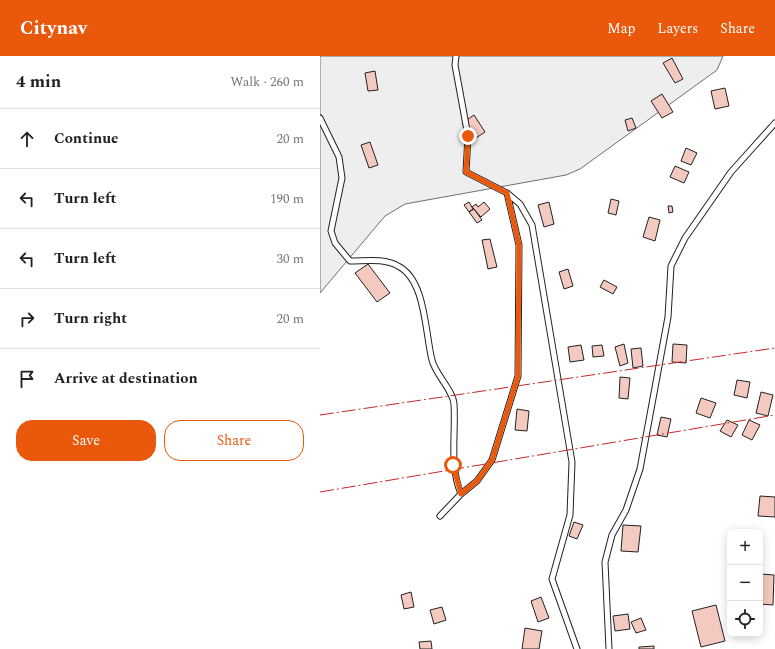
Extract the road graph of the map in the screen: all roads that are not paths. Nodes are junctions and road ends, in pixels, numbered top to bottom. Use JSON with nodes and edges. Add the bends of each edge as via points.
{"nodes":[{"id":1,"x":456,"y":56,"type":"edge"},
{"id":2,"x":320,"y":118,"type":"edge"},
{"id":3,"x":775,"y":123,"type":"edge"},
{"id":4,"x":507,"y":193,"type":"junction"},
{"id":5,"x":461,"y":494,"type":"junction"},
{"id":6,"x":440,"y":516,"type":"dead end"},
{"id":7,"x":576,"y":649,"type":"edge"},
{"id":8,"x":610,"y":649,"type":"edge"}],
"edges":[{"from":1,"to":4,"type":"lane","via":[[455,64],[468,136],[466,172]]},
{"from":2,"to":5,"type":"lane","via":[[339,156],[342,178],[331,230],[335,243],[350,261],[379,260],[398,265],[408,273],[420,295],[432,362],[454,401],[453,465]]},
{"from":3,"to":8,"type":"lane","via":[[731,172],[685,238],[671,266],[668,316],[640,469],[626,510],[612,535],[606,562]]},
{"from":4,"to":5,"type":"lane","via":[[519,245],[518,376],[492,460],[477,481]]},
{"from":4,"to":7,"type":"lane","via":[[520,204],[532,225],[572,462],[570,515],[552,579]]},
{"from":5,"to":6,"type":"lane"}]}
